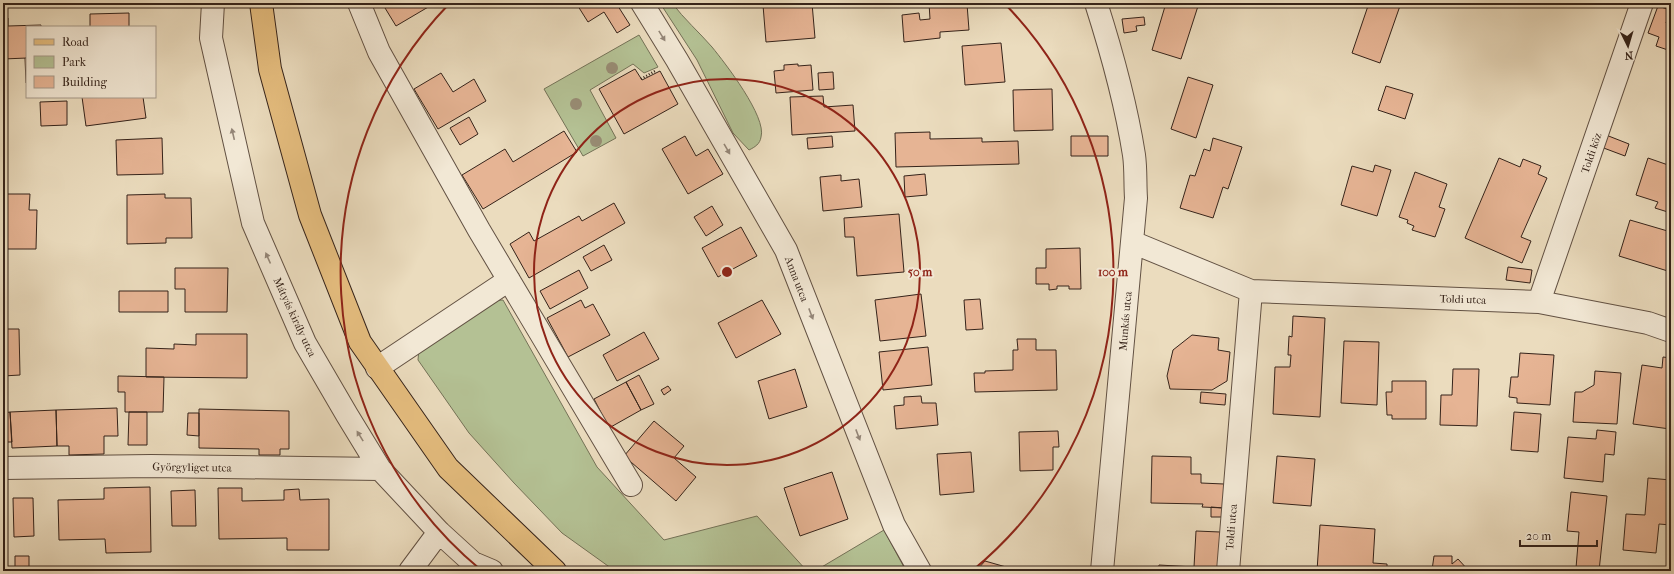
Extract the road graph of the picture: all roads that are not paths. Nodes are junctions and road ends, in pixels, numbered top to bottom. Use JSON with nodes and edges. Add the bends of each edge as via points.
{"nodes":[{"id":1,"x":213,"y":3,"type":"edge"},
{"id":2,"x":261,"y":3,"type":"edge"},
{"id":3,"x":358,"y":3,"type":"edge"},
{"id":4,"x":642,"y":3,"type":"edge"},
{"id":5,"x":1096,"y":3,"type":"edge"},
{"id":6,"x":1642,"y":3,"type":"edge"},
{"id":7,"x":1132,"y":242,"type":"junction"},
{"id":8,"x":509,"y":280,"type":"junction"},
{"id":9,"x":1251,"y":292,"type":"junction"},
{"id":10,"x":1539,"y":302,"type":"junction"},
{"id":11,"x":1671,"y":331,"type":"edge"},
{"id":12,"x":377,"y":368,"type":"junction"},
{"id":13,"x":3,"y":468,"type":"edge"},
{"id":14,"x":380,"y":469,"type":"junction"},
{"id":15,"x":631,"y":485,"type":"dead end"},
{"id":16,"x":439,"y":532,"type":"junction"},
{"id":17,"x":551,"y":570,"type":"edge"},
{"id":18,"x":410,"y":571,"type":"edge"},
{"id":19,"x":492,"y":571,"type":"edge"},
{"id":20,"x":920,"y":571,"type":"edge"},
{"id":21,"x":1102,"y":571,"type":"edge"},
{"id":22,"x":1228,"y":571,"type":"edge"}],
"edges":[{"from":14,"to":1,"type":"street","name":"Mátyás király utca","one_way":true,"via":[[305,343],[252,223],[211,38]]},
{"from":2,"to":12,"type":"main road","via":[[270,69],[310,215],[360,342]]},
{"from":3,"to":8,"type":"street","via":[[379,52]]},
{"from":4,"to":20,"type":"street","name":"Anna utca","one_way":true,"via":[[786,250],[894,525]]},
{"from":5,"to":7,"type":"street","name":"Munkás utca","via":[[1110,49],[1134,156],[1136,198]]},
{"from":6,"to":10,"type":"street","name":"Toldi köz"},
{"from":7,"to":9,"type":"street","name":"Toldi utca"},
{"from":7,"to":21,"type":"street","name":"Munkás utca"},
{"from":8,"to":12,"type":"street"},
{"from":8,"to":15,"type":"street"},
{"from":9,"to":10,"type":"street","name":"Toldi utca"},
{"from":9,"to":22,"type":"street","name":"Toldi utca"},
{"from":10,"to":11,"type":"street","name":"Toldi utca","via":[[1648,323]]},
{"from":12,"to":17,"type":"main road","via":[[448,468]]},
{"from":13,"to":14,"type":"street","name":"Györgyliget utca","via":[[151,466]]},
{"from":14,"to":16,"type":"street","name":"Mátyás király utca"},
{"from":16,"to":18,"type":"street"},
{"from":16,"to":19,"type":"street","name":"Mátyás király utca","via":[[473,563]]}]}
